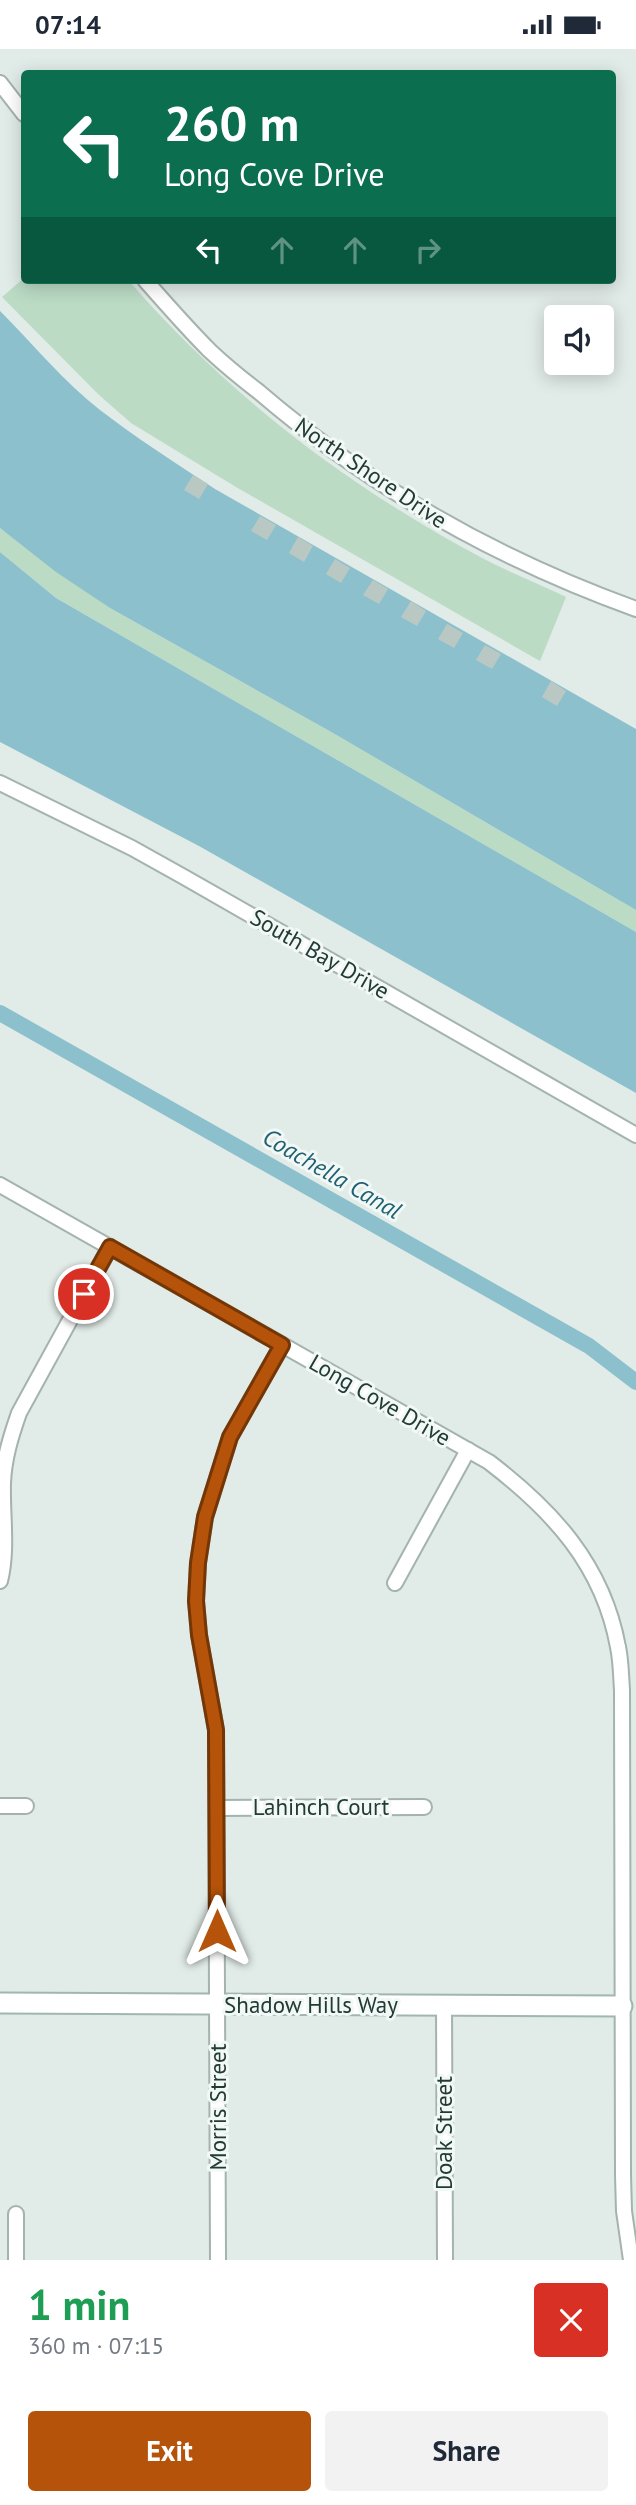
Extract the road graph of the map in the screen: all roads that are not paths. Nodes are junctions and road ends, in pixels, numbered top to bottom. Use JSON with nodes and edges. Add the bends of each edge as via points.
{"nodes":[{"id":1,"x":0,"y":83,"type":"edge"},
{"id":2,"x":21,"y":110,"type":"edge"},
{"id":3,"x":149,"y":284,"type":"edge"},
{"id":4,"x":636,"y":609,"type":"edge"},
{"id":5,"x":0,"y":783,"type":"edge"},
{"id":6,"x":636,"y":1135,"type":"edge"},
{"id":7,"x":0,"y":1185,"type":"edge"},
{"id":8,"x":110,"y":1247,"type":"junction"},
{"id":9,"x":282,"y":1345,"type":"junction"},
{"id":10,"x":468,"y":1450,"type":"junction"},
{"id":11,"x":0,"y":1581,"type":"edge"},
{"id":12,"x":396,"y":1583,"type":"dead end"},
{"id":13,"x":26,"y":1806,"type":"dead end"},
{"id":14,"x":0,"y":1807,"type":"edge"},
{"id":15,"x":424,"y":1807,"type":"dead end"},
{"id":16,"x":217,"y":1808,"type":"junction"},
{"id":17,"x":0,"y":2003,"type":"edge"},
{"id":18,"x":218,"y":2004,"type":"junction"},
{"id":19,"x":444,"y":2005,"type":"junction"},
{"id":20,"x":622,"y":2006,"type":"junction"},
{"id":21,"x":16,"y":2214,"type":"dead end"},
{"id":22,"x":16,"y":2260,"type":"edge"},
{"id":23,"x":218,"y":2260,"type":"edge"},
{"id":24,"x":444,"y":2260,"type":"edge"},
{"id":25,"x":631,"y":2260,"type":"edge"}],
"edges":[{"from":1,"to":2,"type":"street"},
{"from":3,"to":4,"type":"street","name":"North Shore Drive","via":[[211,352],[312,437],[387,488],[504,555]]},
{"from":5,"to":6,"type":"street","name":"South Bay Drive","via":[[184,877]]},
{"from":7,"to":8,"type":"street","name":"Long Cove Drive"},
{"from":8,"to":9,"type":"street","name":"Long Cove Drive"},
{"from":8,"to":11,"type":"street","via":[[10,1437],[3,1484],[4,1566]]},
{"from":9,"to":10,"type":"street","name":"Long Cove Drive"},
{"from":9,"to":16,"type":"street","name":"Morris Street","via":[[230,1437],[205,1517],[198,1563],[199,1635],[216,1730]]},
{"from":10,"to":12,"type":"street"},
{"from":10,"to":20,"type":"street","name":"Long Cove Drive","via":[[547,1511],[572,1540],[610,1613],[619,1648],[622,1690]]},
{"from":13,"to":14,"type":"street"},
{"from":15,"to":16,"type":"street","name":"Lahinch Court"},
{"from":16,"to":18,"type":"street","name":"Morris Street"},
{"from":17,"to":18,"type":"street","name":"Shadow Hills Way"},
{"from":18,"to":19,"type":"street","name":"Shadow Hills Way"},
{"from":18,"to":23,"type":"street","name":"Morris Street"},
{"from":19,"to":20,"type":"street","name":"Shadow Hills Way"},
{"from":19,"to":24,"type":"street","name":"Doak Street"},
{"from":20,"to":25,"type":"street","name":"Long Cove Drive","via":[[623,2187]]},
{"from":21,"to":22,"type":"street"}]}
